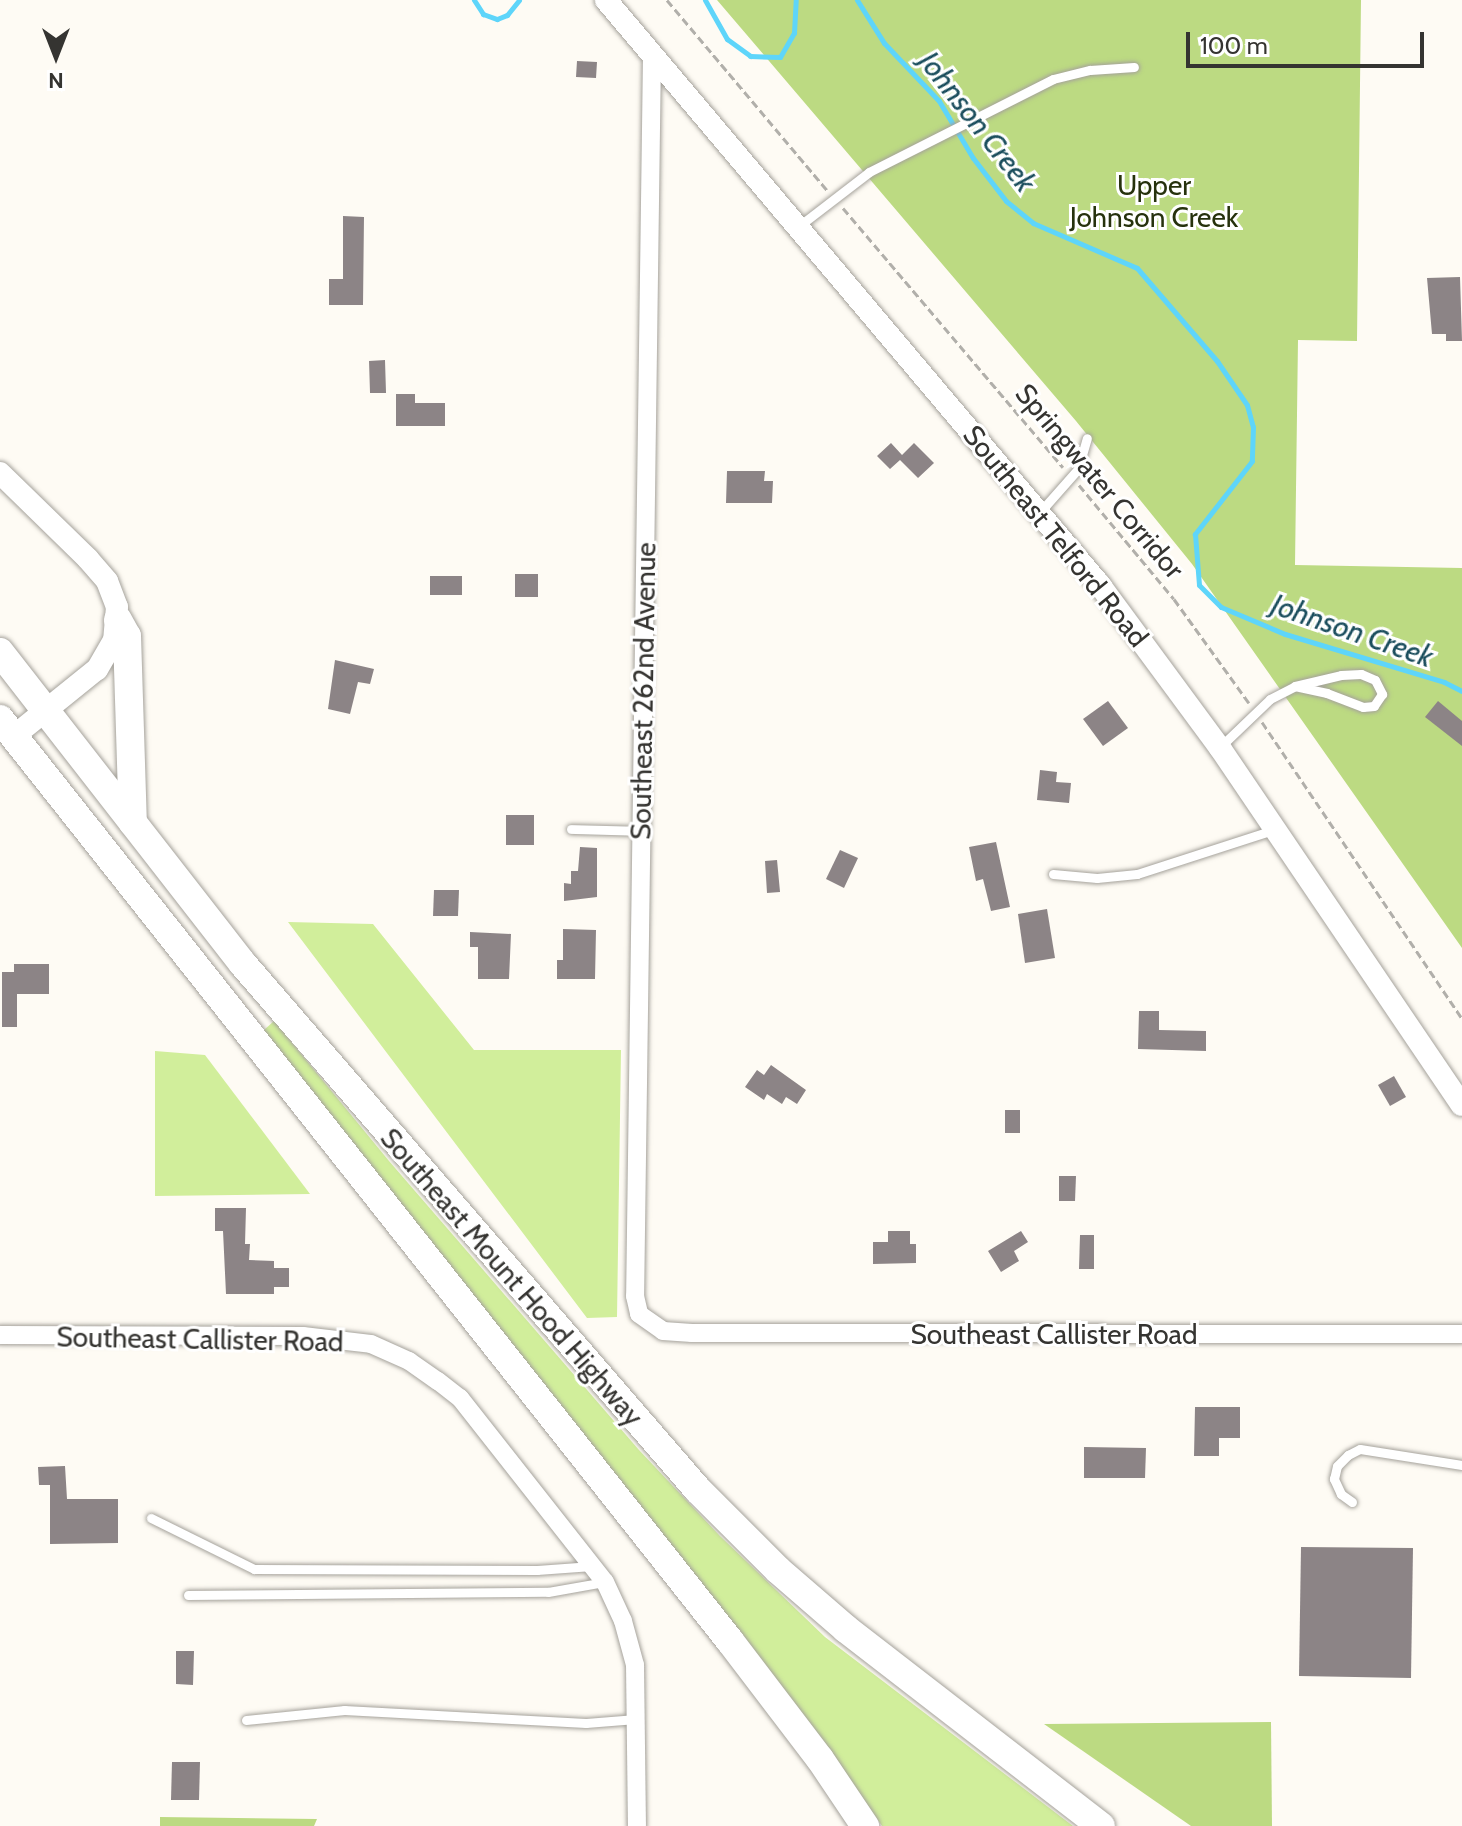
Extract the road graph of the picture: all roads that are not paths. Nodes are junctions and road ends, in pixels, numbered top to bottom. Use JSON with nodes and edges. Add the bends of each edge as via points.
{"nodes":[{"id":1,"x":606,"y":0,"type":"edge"},
{"id":2,"x":652,"y":55,"type":"junction"},
{"id":3,"x":1134,"y":67,"type":"dead end"},
{"id":4,"x":798,"y":226,"type":"junction"},
{"id":5,"x":1087,"y":438,"type":"dead end"},
{"id":6,"x":0,"y":473,"type":"edge"},
{"id":7,"x":1040,"y":512,"type":"junction"},
{"id":8,"x":118,"y":620,"type":"junction"},
{"id":9,"x":0,"y":652,"type":"edge"},
{"id":10,"x":0,"y":681,"type":"edge"},
{"id":11,"x":1295,"y":686,"type":"junction"},
{"id":12,"x":47,"y":710,"type":"junction"},
{"id":13,"x":5,"y":734,"type":"edge"},
{"id":14,"x":1220,"y":748,"type":"junction"},
{"id":15,"x":133,"y":823,"type":"junction"},
{"id":16,"x":571,"y":829,"type":"dead end"},
{"id":17,"x":1276,"y":829,"type":"junction"},
{"id":18,"x":641,"y":831,"type":"junction"},
{"id":19,"x":1053,"y":874,"type":"dead end"},
{"id":20,"x":243,"y":964,"type":"junction"},
{"id":21,"x":1462,"y":1105,"type":"edge"},
{"id":22,"x":648,"y":1323,"type":"joint"},
{"id":23,"x":1462,"y":1334,"type":"edge"},
{"id":24,"x":0,"y":1335,"type":"edge"},
{"id":25,"x":1462,"y":1465,"type":"edge"},
{"id":26,"x":1352,"y":1502,"type":"dead end"},
{"id":27,"x":151,"y":1518,"type":"dead end"},
{"id":28,"x":592,"y":1566,"type":"junction"},
{"id":29,"x":605,"y":1582,"type":"junction"},
{"id":30,"x":188,"y":1595,"type":"dead end"},
{"id":31,"x":636,"y":1719,"type":"junction"},
{"id":32,"x":246,"y":1720,"type":"dead end"},
{"id":33,"x":637,"y":1826,"type":"edge"},
{"id":34,"x":865,"y":1826,"type":"edge"},
{"id":35,"x":1101,"y":1826,"type":"edge"}],
"edges":[{"from":1,"to":2,"type":"street","name":"Southeast Telford Road"},
{"from":2,"to":4,"type":"street","name":"Southeast Telford Road"},
{"from":2,"to":18,"type":"street","name":"Southeast 262nd Avenue"},
{"from":3,"to":4,"type":"lane","via":[[1074,72],[981,114],[869,172]]},
{"from":4,"to":7,"type":"street","name":"Southeast Telford Road"},
{"from":5,"to":7,"type":"lane","via":[[1081,464]]},
{"from":6,"to":8,"type":"street","via":[[107,581]]},
{"from":7,"to":14,"type":"street","name":"Southeast Telford Road"},
{"from":8,"to":12,"type":"street","via":[[114,640],[97,669]]},
{"from":8,"to":15,"type":"highway","via":[[127,636]]},
{"from":9,"to":12,"type":"highway","name":"Southeast Mount Hood Highway"},
{"from":10,"to":12,"type":"highway","via":[[14,699]]},
{"from":11,"to":11,"type":"lane","via":[[1363,707],[1374,706],[1382,694],[1375,680],[1361,674]]},
{"from":11,"to":14,"type":"lane","via":[[1270,699]]},
{"from":12,"to":13,"type":"street"},
{"from":12,"to":15,"type":"highway","name":"Southeast Mount Hood Highway"},
{"from":13,"to":20,"type":"highway","via":[[46,749],[163,898]]},
{"from":13,"to":34,"type":"highway","name":"Southeast Mount Hood Highway","via":[[730,1641]]},
{"from":14,"to":17,"type":"street","name":"Southeast Telford Road"},
{"from":15,"to":20,"type":"highway","name":"Southeast Mount Hood Highway"},
{"from":16,"to":18,"type":"lane"},
{"from":17,"to":19,"type":"lane","via":[[1137,874]]},
{"from":17,"to":21,"type":"street","name":"Southeast Telford Road"},
{"from":18,"to":22,"type":"street","name":"Southeast 262nd Avenue","via":[[635,1296],[639,1314]]},
{"from":20,"to":35,"type":"highway","name":"Southeast Mount Hood Highway","via":[[656,1444],[739,1532],[846,1629]]},
{"from":22,"to":23,"type":"street","name":"Southeast Callister Road","via":[[663,1331],[692,1333]]},
{"from":24,"to":28,"type":"street","name":"Southeast Callister Road","via":[[317,1338],[371,1344],[409,1361],[460,1398]]},
{"from":25,"to":26,"type":"lane","via":[[1360,1449],[1337,1466],[1334,1479]]},
{"from":27,"to":28,"type":"lane","via":[[254,1569]]},
{"from":28,"to":29,"type":"street"},
{"from":29,"to":30,"type":"lane","via":[[548,1592]]},
{"from":29,"to":31,"type":"street","via":[[635,1665]]},
{"from":31,"to":32,"type":"lane","via":[[586,1723],[344,1710]]},
{"from":31,"to":33,"type":"street"}]}
